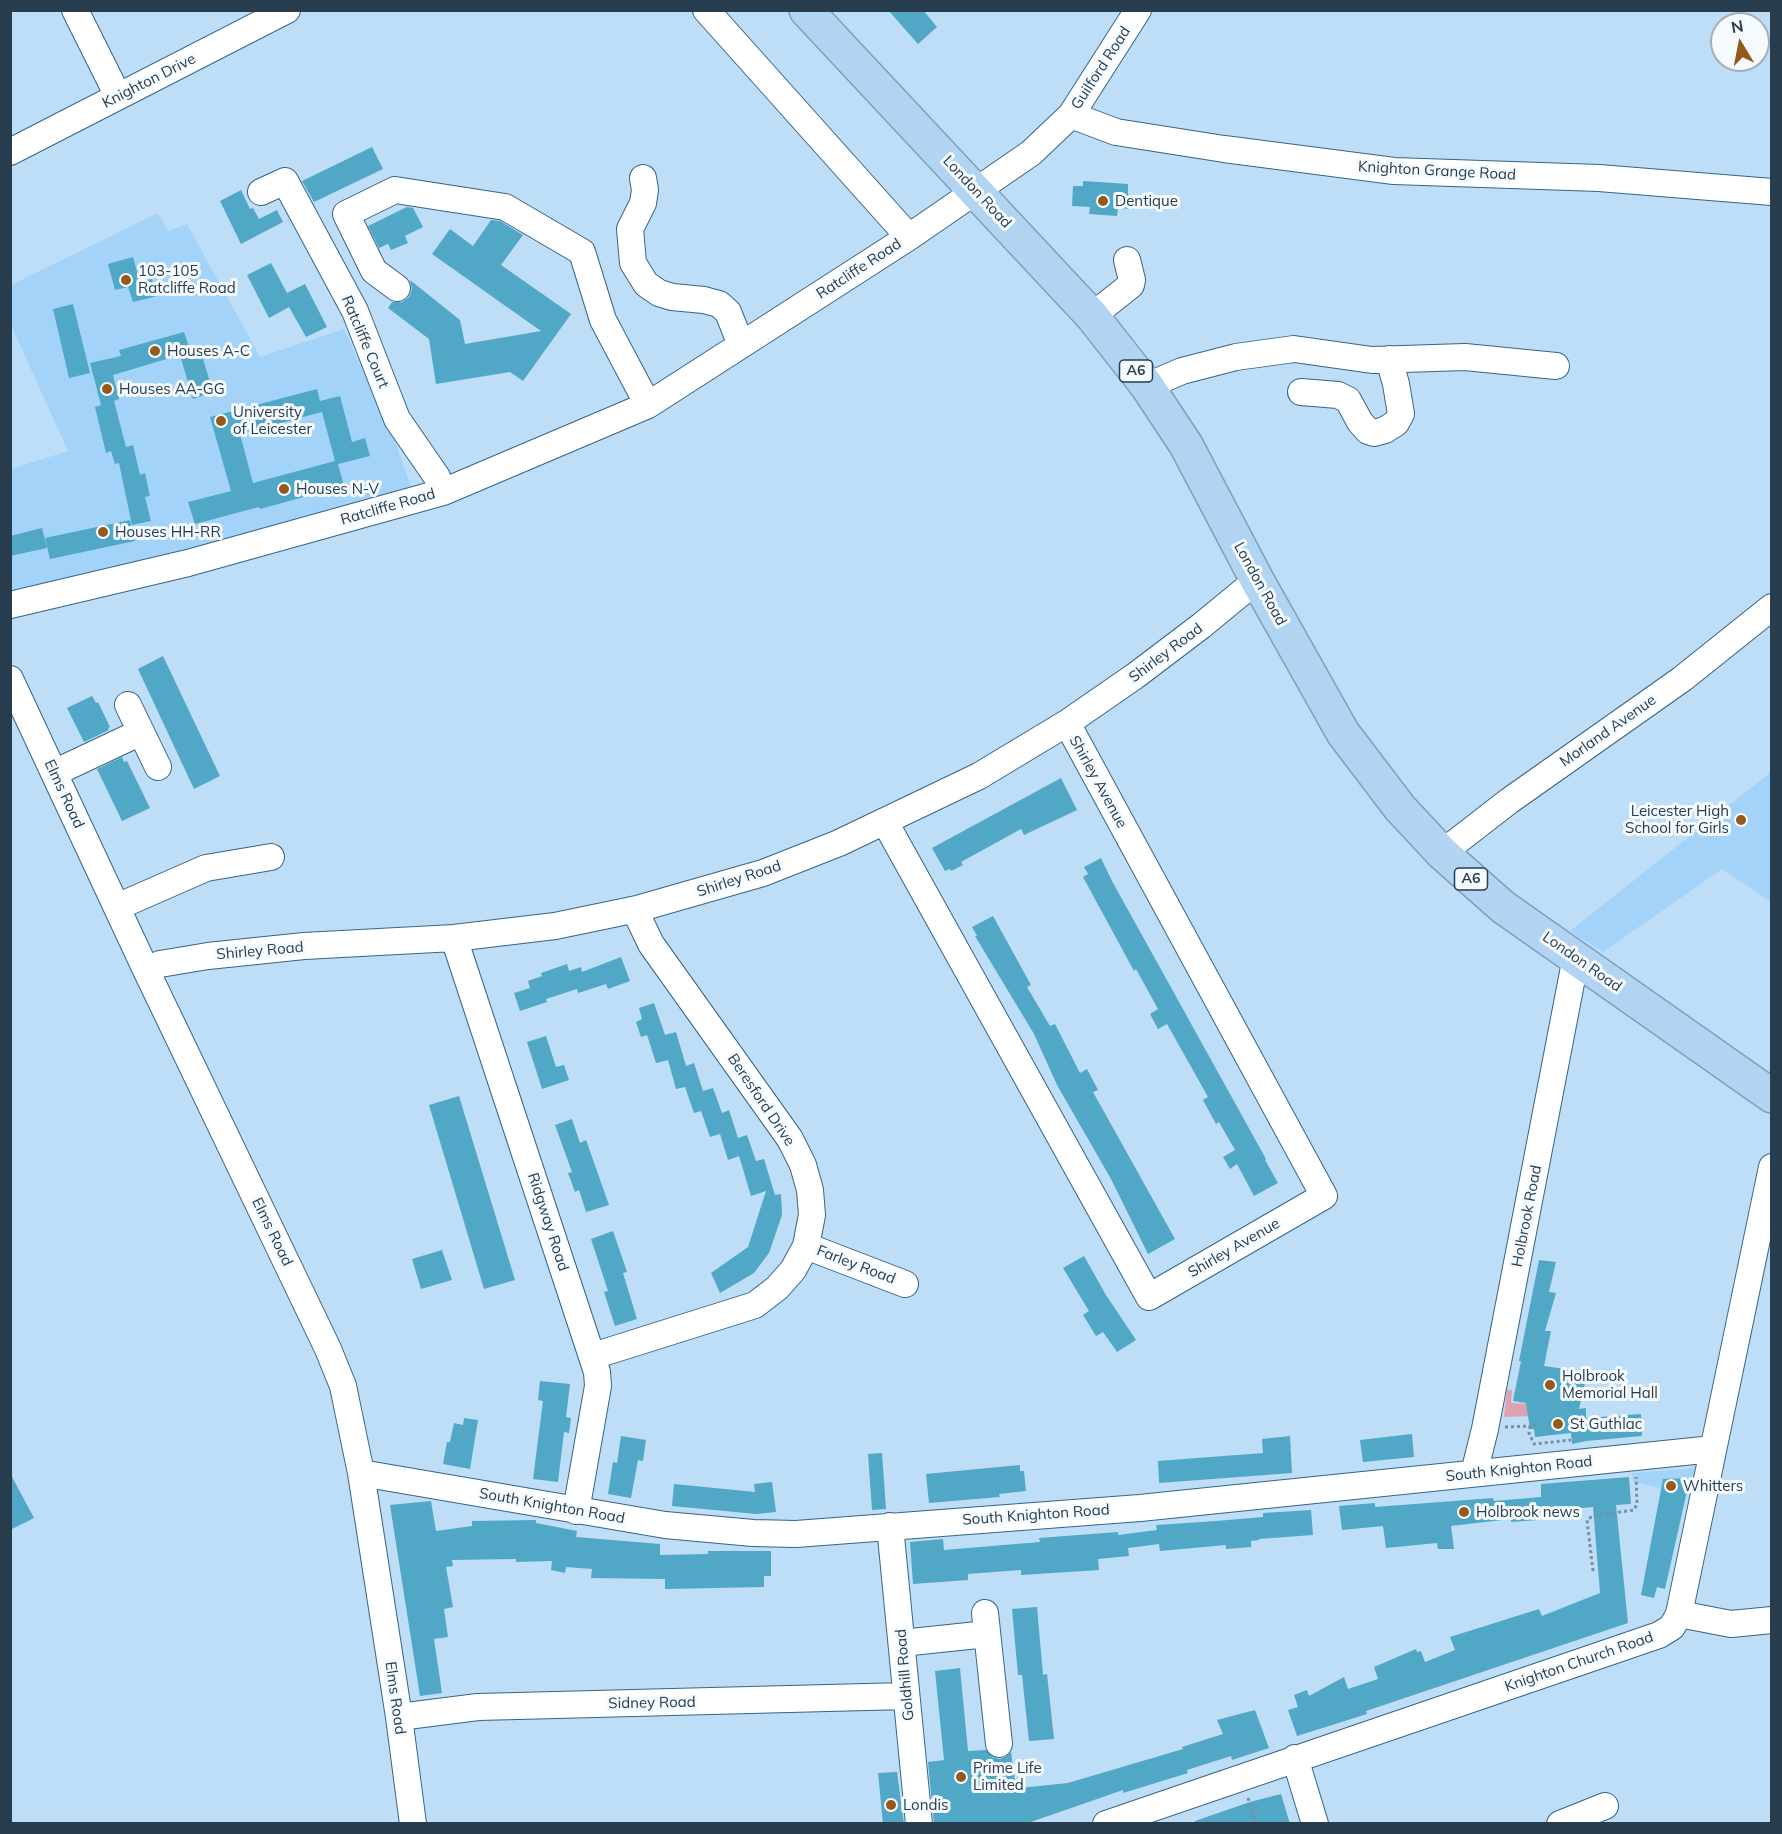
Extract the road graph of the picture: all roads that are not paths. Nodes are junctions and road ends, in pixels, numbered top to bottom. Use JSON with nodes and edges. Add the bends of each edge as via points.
{"nodes":[{"id":1,"x":75,"y":10,"type":"edge"},
{"id":2,"x":287,"y":10,"type":"edge"},
{"id":3,"x":706,"y":10,"type":"edge"},
{"id":4,"x":806,"y":10,"type":"edge"},
{"id":5,"x":1138,"y":10,"type":"edge"},
{"id":6,"x":118,"y":96,"type":"junction"},
{"id":7,"x":1071,"y":116,"type":"junction"},
{"id":8,"x":10,"y":152,"type":"edge"},
{"id":9,"x":643,"y":178,"type":"dead end"},
{"id":10,"x":976,"y":190,"type":"junction"},
{"id":11,"x":261,"y":192,"type":"dead end"},
{"id":12,"x":1772,"y":192,"type":"edge"},
{"id":13,"x":909,"y":237,"type":"junction"},
{"id":14,"x":1127,"y":260,"type":"dead end"},
{"id":15,"x":397,"y":288,"type":"dead end"},
{"id":16,"x":1092,"y":316,"type":"junction"},
{"id":17,"x":741,"y":345,"type":"junction"},
{"id":18,"x":1389,"y":359,"type":"junction"},
{"id":19,"x":1556,"y":366,"type":"dead end"},
{"id":20,"x":1147,"y":386,"type":"junction"},
{"id":21,"x":1301,"y":392,"type":"dead end"},
{"id":22,"x":648,"y":405,"type":"junction"},
{"id":23,"x":444,"y":492,"type":"junction"},
{"id":24,"x":1257,"y":580,"type":"junction"},
{"id":25,"x":10,"y":605,"type":"edge"},
{"id":26,"x":1772,"y":607,"type":"edge"},
{"id":27,"x":10,"y":679,"type":"edge"},
{"id":28,"x":128,"y":705,"type":"dead end"},
{"id":29,"x":1067,"y":723,"type":"junction"},
{"id":30,"x":141,"y":732,"type":"junction"},
{"id":31,"x":158,"y":767,"type":"dead end"},
{"id":32,"x":54,"y":773,"type":"junction"},
{"id":33,"x":885,"y":822,"type":"junction"},
{"id":34,"x":1442,"y":853,"type":"junction"},
{"id":35,"x":271,"y":857,"type":"dead end"},
{"id":36,"x":117,"y":907,"type":"junction"},
{"id":37,"x":637,"y":909,"type":"junction"},
{"id":38,"x":454,"y":938,"type":"junction"},
{"id":39,"x":1576,"y":957,"type":"junction"},
{"id":40,"x":146,"y":970,"type":"junction"},
{"id":41,"x":1772,"y":1096,"type":"edge"},
{"id":42,"x":1772,"y":1167,"type":"edge"},
{"id":43,"x":806,"y":1246,"type":"junction"},
{"id":44,"x":905,"y":1284,"type":"dead end"},
{"id":45,"x":594,"y":1356,"type":"junction"},
{"id":46,"x":1713,"y":1449,"type":"junction"},
{"id":47,"x":361,"y":1473,"type":"junction"},
{"id":48,"x":1474,"y":1473,"type":"junction"},
{"id":49,"x":576,"y":1510,"type":"junction"},
{"id":50,"x":890,"y":1526,"type":"junction"},
{"id":51,"x":1679,"y":1614,"type":"junction"},
{"id":52,"x":1772,"y":1620,"type":"edge"},
{"id":53,"x":902,"y":1643,"type":"junction"},
{"id":54,"x":906,"y":1696,"type":"junction"},
{"id":55,"x":399,"y":1717,"type":"junction"},
{"id":56,"x":999,"y":1744,"type":"dead end"},
{"id":57,"x":1295,"y":1758,"type":"junction"},
{"id":58,"x":1605,"y":1806,"type":"dead end"},
{"id":59,"x":413,"y":1824,"type":"edge"},
{"id":60,"x":919,"y":1824,"type":"edge"},
{"id":61,"x":1106,"y":1824,"type":"edge"},
{"id":62,"x":1315,"y":1824,"type":"edge"},
{"id":63,"x":1560,"y":1824,"type":"edge"}],
"edges":[{"from":1,"to":6,"type":"street"},
{"from":2,"to":6,"type":"street","name":"Knighton Drive"},
{"from":3,"to":13,"type":"street"},
{"from":4,"to":10,"type":"highway","name":"London Road","number":"A6"},
{"from":5,"to":7,"type":"street","name":"Guilford Road"},
{"from":6,"to":8,"type":"street","name":"Knighton Drive"},
{"from":7,"to":10,"type":"street","name":"Guilford Road","via":[[1031,153]]},
{"from":7,"to":12,"type":"street","name":"Knighton Grange Road","via":[[1116,132],[1394,171],[1599,178]]},
{"from":9,"to":17,"type":"street","via":[[643,203],[630,229],[633,262],[638,272],[659,293],[719,304],[728,312]]},
{"from":10,"to":13,"type":"street","name":"Ratcliffe Road"},
{"from":10,"to":16,"type":"highway","name":"London Road","number":"A6"},
{"from":11,"to":23,"type":"street","name":"Ratcliffe Court","via":[[285,182],[355,311],[397,419]]},
{"from":13,"to":17,"type":"street","name":"Ratcliffe Road"},
{"from":14,"to":16,"type":"street","via":[[1131,285]]},
{"from":15,"to":22,"type":"street","via":[[374,272],[346,214],[395,189],[505,207],[582,252],[603,320]]},
{"from":16,"to":20,"type":"highway","name":"London Road","number":"A6"},
{"from":17,"to":22,"type":"street","name":"Ratcliffe Road"},
{"from":18,"to":19,"type":"street","via":[[1465,357]]},
{"from":18,"to":20,"type":"street","via":[[1280,350],[1182,371]]},
{"from":18,"to":21,"type":"street","via":[[1401,414],[1385,430],[1368,431],[1348,400],[1338,395]]},
{"from":20,"to":24,"type":"highway","name":"London Road","number":"A6","via":[[1186,445]]},
{"from":22,"to":23,"type":"street","name":"Ratcliffe Road"},
{"from":23,"to":25,"type":"street","name":"Ratcliffe Road","via":[[188,563]]},
{"from":24,"to":29,"type":"street","name":"Shirley Road","via":[[1136,676]]},
{"from":24,"to":34,"type":"highway","name":"London Road","number":"A6","via":[[1343,733],[1400,808]]},
{"from":26,"to":34,"type":"street","name":"Morland Avenue","via":[[1682,679]]},
{"from":27,"to":32,"type":"street","name":"Elms Road"},
{"from":28,"to":30,"type":"street"},
{"from":29,"to":33,"type":"street","name":"Shirley Road","via":[[979,776]]},
{"from":29,"to":33,"type":"street","name":"Shirley Avenue","via":[[1324,1196],[1149,1297]]},
{"from":30,"to":31,"type":"street"},
{"from":30,"to":32,"type":"street"},
{"from":32,"to":36,"type":"street","name":"Elms Road"},
{"from":33,"to":37,"type":"street","name":"Shirley Road","via":[[763,873]]},
{"from":34,"to":39,"type":"highway","name":"London Road","number":"A6","via":[[1503,907]]},
{"from":35,"to":36,"type":"street","via":[[206,868]]},
{"from":36,"to":40,"type":"street","name":"Elms Road"},
{"from":37,"to":38,"type":"street","name":"Shirley Road","via":[[555,926]]},
{"from":37,"to":43,"type":"street","name":"Beresford Drive","via":[[651,944],[790,1139],[810,1190],[812,1215]]},
{"from":38,"to":40,"type":"street","name":"Shirley Road","via":[[304,946],[208,956]]},
{"from":38,"to":45,"type":"street","name":"Ridgway Road"},
{"from":39,"to":41,"type":"highway","name":"London Road","number":"A6"},
{"from":39,"to":48,"type":"street","name":"Holbrook Road"},
{"from":40,"to":47,"type":"street","name":"Elms Road","via":[[328,1348],[343,1386]]},
{"from":42,"to":46,"type":"street"},
{"from":43,"to":44,"type":"street","name":"Farley Road"},
{"from":43,"to":45,"type":"street","name":"Beresford Drive","via":[[793,1270],[756,1305]]},
{"from":45,"to":49,"type":"street","name":"Ridgway Road","via":[[598,1386]]},
{"from":46,"to":48,"type":"street","name":"South Knighton Road"},
{"from":46,"to":51,"type":"street"},
{"from":47,"to":49,"type":"street","name":"South Knighton Road"},
{"from":47,"to":55,"type":"street","name":"Elms Road"},
{"from":48,"to":50,"type":"street","name":"South Knighton Road","via":[[1140,1508]]},
{"from":49,"to":50,"type":"street","name":"South Knighton Road","via":[[665,1525],[753,1533],[796,1534]]},
{"from":50,"to":53,"type":"street","name":"Goldhill Road"},
{"from":51,"to":52,"type":"street","via":[[1731,1624]]},
{"from":51,"to":57,"type":"street","name":"Knighton Church Road","via":[[1672,1627],[1659,1635]]},
{"from":53,"to":54,"type":"street","name":"Goldhill Road"},
{"from":53,"to":56,"type":"street","via":[[986,1624]]},
{"from":54,"to":55,"type":"street","name":"Sidney Road","via":[[478,1707]]},
{"from":54,"to":60,"type":"street","name":"Goldhill Road"},
{"from":55,"to":59,"type":"street","name":"Elms Road"},
{"from":57,"to":61,"type":"street","name":"Knighton Church Road"},
{"from":57,"to":62,"type":"street"},
{"from":58,"to":63,"type":"street"}]}
